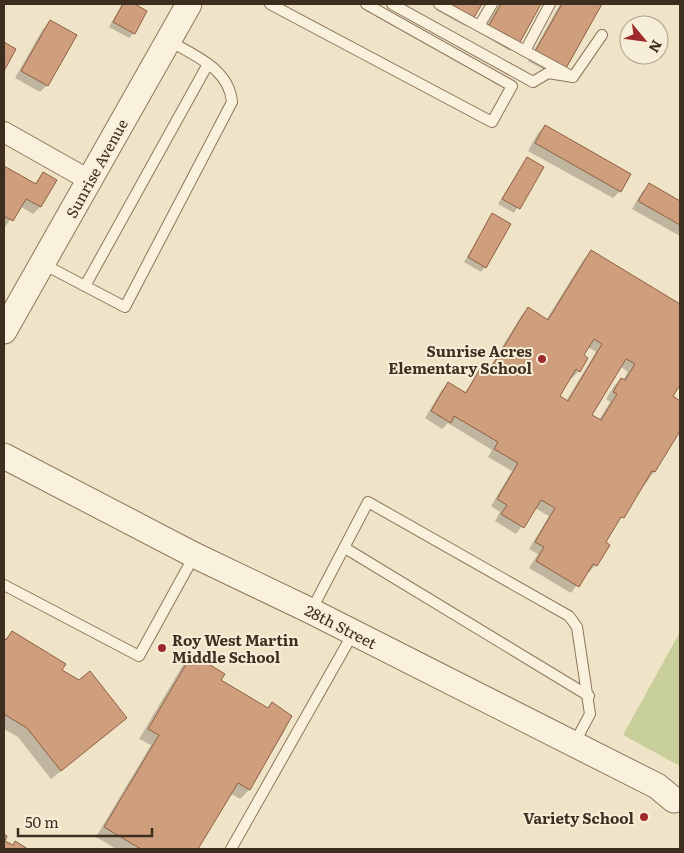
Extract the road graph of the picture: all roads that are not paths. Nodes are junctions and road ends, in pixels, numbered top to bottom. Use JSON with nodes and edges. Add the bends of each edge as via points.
{"nodes":[{"id":1,"x":189,"y":4,"type":"edge"},
{"id":2,"x":270,"y":4,"type":"edge"},
{"id":3,"x":366,"y":4,"type":"edge"},
{"id":4,"x":392,"y":4,"type":"edge"},
{"id":5,"x":439,"y":4,"type":"edge"},
{"id":6,"x":492,"y":4,"type":"edge"},
{"id":7,"x":550,"y":4,"type":"edge"},
{"id":8,"x":480,"y":26,"type":"junction"},
{"id":9,"x":602,"y":35,"type":"dead end"},
{"id":10,"x":168,"y":40,"type":"junction"},
{"id":11,"x":525,"y":51,"type":"junction"},
{"id":12,"x":208,"y":64,"type":"junction"},
{"id":13,"x":573,"y":77,"type":"junction"},
{"id":14,"x":4,"y":132,"type":"edge"},
{"id":15,"x":89,"y":180,"type":"junction"},
{"id":16,"x":43,"y":264,"type":"junction"},
{"id":17,"x":85,"y":286,"type":"junction"},
{"id":18,"x":4,"y":331,"type":"edge"},
{"id":19,"x":4,"y":456,"type":"edge"},
{"id":20,"x":4,"y":471,"type":"edge"},
{"id":21,"x":345,"y":548,"type":"junction"},
{"id":22,"x":192,"y":561,"type":"junction"},
{"id":23,"x":4,"y":585,"type":"edge"},
{"id":24,"x":311,"y":611,"type":"junction"},
{"id":25,"x":346,"y":644,"type":"junction"},
{"id":26,"x":589,"y":696,"type":"junction"},
{"id":27,"x":574,"y":745,"type":"junction"},
{"id":28,"x":677,"y":802,"type":"edge"},
{"id":29,"x":231,"y":849,"type":"edge"}],
"edges":[{"from":1,"to":10,"type":"street","name":"Sunrise Avenue"},
{"from":2,"to":3,"type":"lane","via":[[492,122],[512,86]]},
{"from":4,"to":13,"type":"lane","via":[[533,82],[548,73]]},
{"from":5,"to":8,"type":"lane"},
{"from":6,"to":8,"type":"lane"},
{"from":7,"to":11,"type":"lane"},
{"from":8,"to":11,"type":"lane"},
{"from":9,"to":13,"type":"lane"},
{"from":10,"to":12,"type":"lane"},
{"from":10,"to":15,"type":"street","name":"Sunrise Avenue"},
{"from":11,"to":13,"type":"lane"},
{"from":12,"to":17,"type":"lane"},
{"from":12,"to":17,"type":"lane","via":[[219,71],[231,88],[232,102],[125,307]]},
{"from":14,"to":15,"type":"street"},
{"from":15,"to":16,"type":"street","name":"Sunrise Avenue"},
{"from":16,"to":17,"type":"lane"},
{"from":16,"to":18,"type":"street","name":"Sunrise Avenue"},
{"from":19,"to":22,"type":"street","name":"28th Street"},
{"from":20,"to":22,"type":"street","name":"28th Street"},
{"from":21,"to":24,"type":"lane"},
{"from":21,"to":26,"type":"lane"},
{"from":21,"to":26,"type":"lane","via":[[368,502],[569,616],[577,627]]},
{"from":22,"to":23,"type":"lane","via":[[139,656]]},
{"from":22,"to":24,"type":"street","name":"28th Street"},
{"from":22,"to":25,"type":"street","name":"28th Street"},
{"from":24,"to":27,"type":"street","name":"28th Street"},
{"from":25,"to":28,"type":"street","name":"28th Street","via":[[653,795]]},
{"from":25,"to":29,"type":"lane"},
{"from":26,"to":27,"type":"lane","via":[[590,714]]},
{"from":27,"to":28,"type":"street","name":"28th Street","via":[[657,786]]}]}
